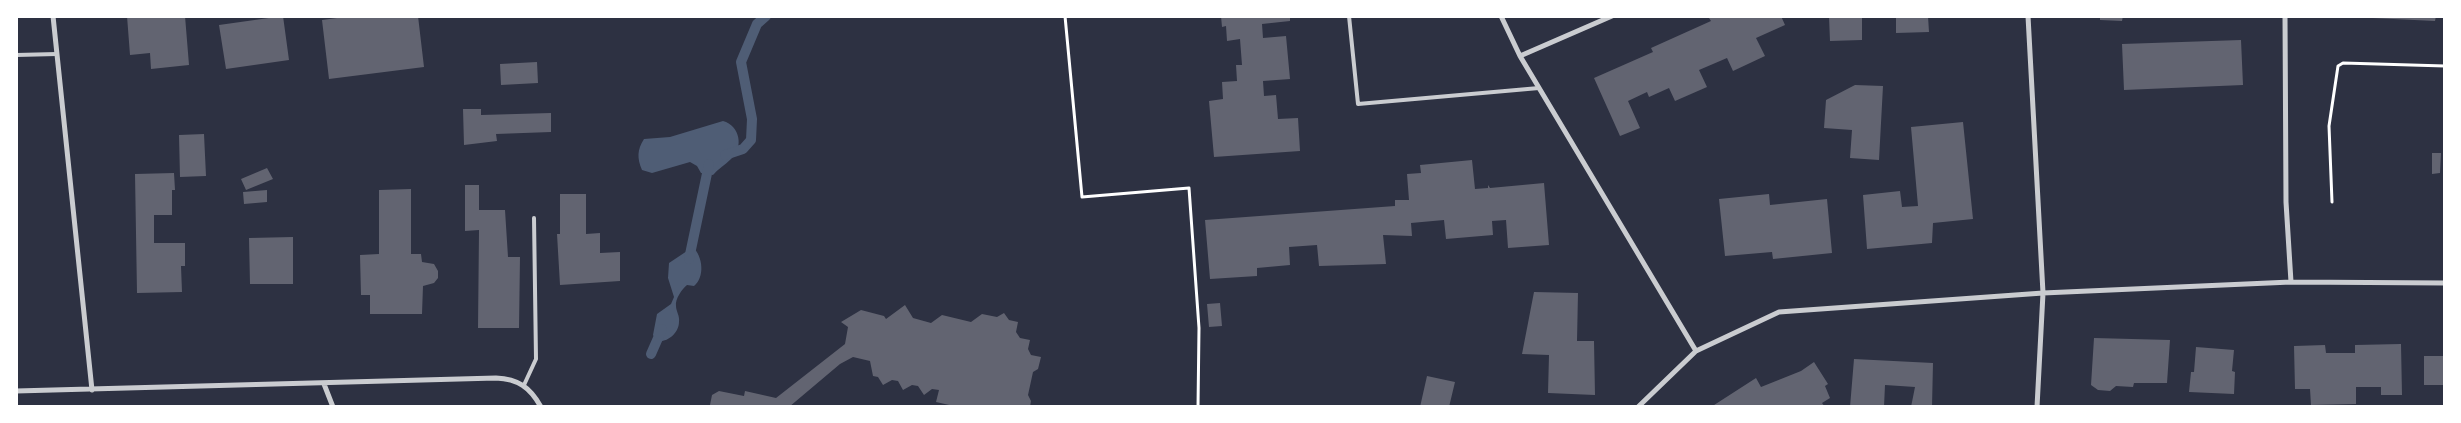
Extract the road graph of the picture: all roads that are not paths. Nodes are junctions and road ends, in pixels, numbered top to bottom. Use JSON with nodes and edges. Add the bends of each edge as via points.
{"nodes":[{"id":1,"x":53,"y":16,"type":"edge"},
{"id":2,"x":1349,"y":16,"type":"edge"},
{"id":3,"x":1501,"y":16,"type":"edge"},
{"id":4,"x":1612,"y":16,"type":"edge"},
{"id":5,"x":2028,"y":16,"type":"edge"},
{"id":6,"x":2285,"y":16,"type":"edge"},
{"id":7,"x":57,"y":54,"type":"junction"},
{"id":8,"x":16,"y":55,"type":"edge"},
{"id":9,"x":1520,"y":56,"type":"junction"},
{"id":10,"x":1539,"y":88,"type":"junction"},
{"id":11,"x":534,"y":218,"type":"dead end"},
{"id":12,"x":2291,"y":282,"type":"junction"},
{"id":13,"x":2445,"y":284,"type":"edge"},
{"id":14,"x":2043,"y":292,"type":"junction"},
{"id":15,"x":1696,"y":351,"type":"junction"},
{"id":16,"x":324,"y":384,"type":"junction"},
{"id":17,"x":524,"y":385,"type":"junction"},
{"id":18,"x":92,"y":390,"type":"junction"},
{"id":19,"x":16,"y":391,"type":"edge"},
{"id":20,"x":333,"y":407,"type":"edge"},
{"id":21,"x":541,"y":407,"type":"edge"},
{"id":22,"x":1638,"y":407,"type":"edge"},
{"id":23,"x":2037,"y":407,"type":"edge"}],
"edges":[{"from":1,"to":7,"type":"street"},
{"from":2,"to":10,"type":"lane","via":[[1358,104]]},
{"from":3,"to":9,"type":"street"},
{"from":4,"to":9,"type":"street"},
{"from":5,"to":14,"type":"street"},
{"from":6,"to":12,"type":"street","via":[[2286,202]]},
{"from":7,"to":8,"type":"lane"},
{"from":7,"to":18,"type":"street"},
{"from":9,"to":10,"type":"street"},
{"from":10,"to":15,"type":"street"},
{"from":11,"to":17,"type":"lane","via":[[536,359]]},
{"from":12,"to":13,"type":"street"},
{"from":12,"to":14,"type":"street"},
{"from":14,"to":15,"type":"street","via":[[1779,312]]},
{"from":14,"to":23,"type":"street"},
{"from":15,"to":22,"type":"street"},
{"from":16,"to":17,"type":"street","via":[[496,378]]},
{"from":16,"to":18,"type":"street"},
{"from":16,"to":20,"type":"street"},
{"from":17,"to":21,"type":"street"},
{"from":18,"to":19,"type":"street"}]}
